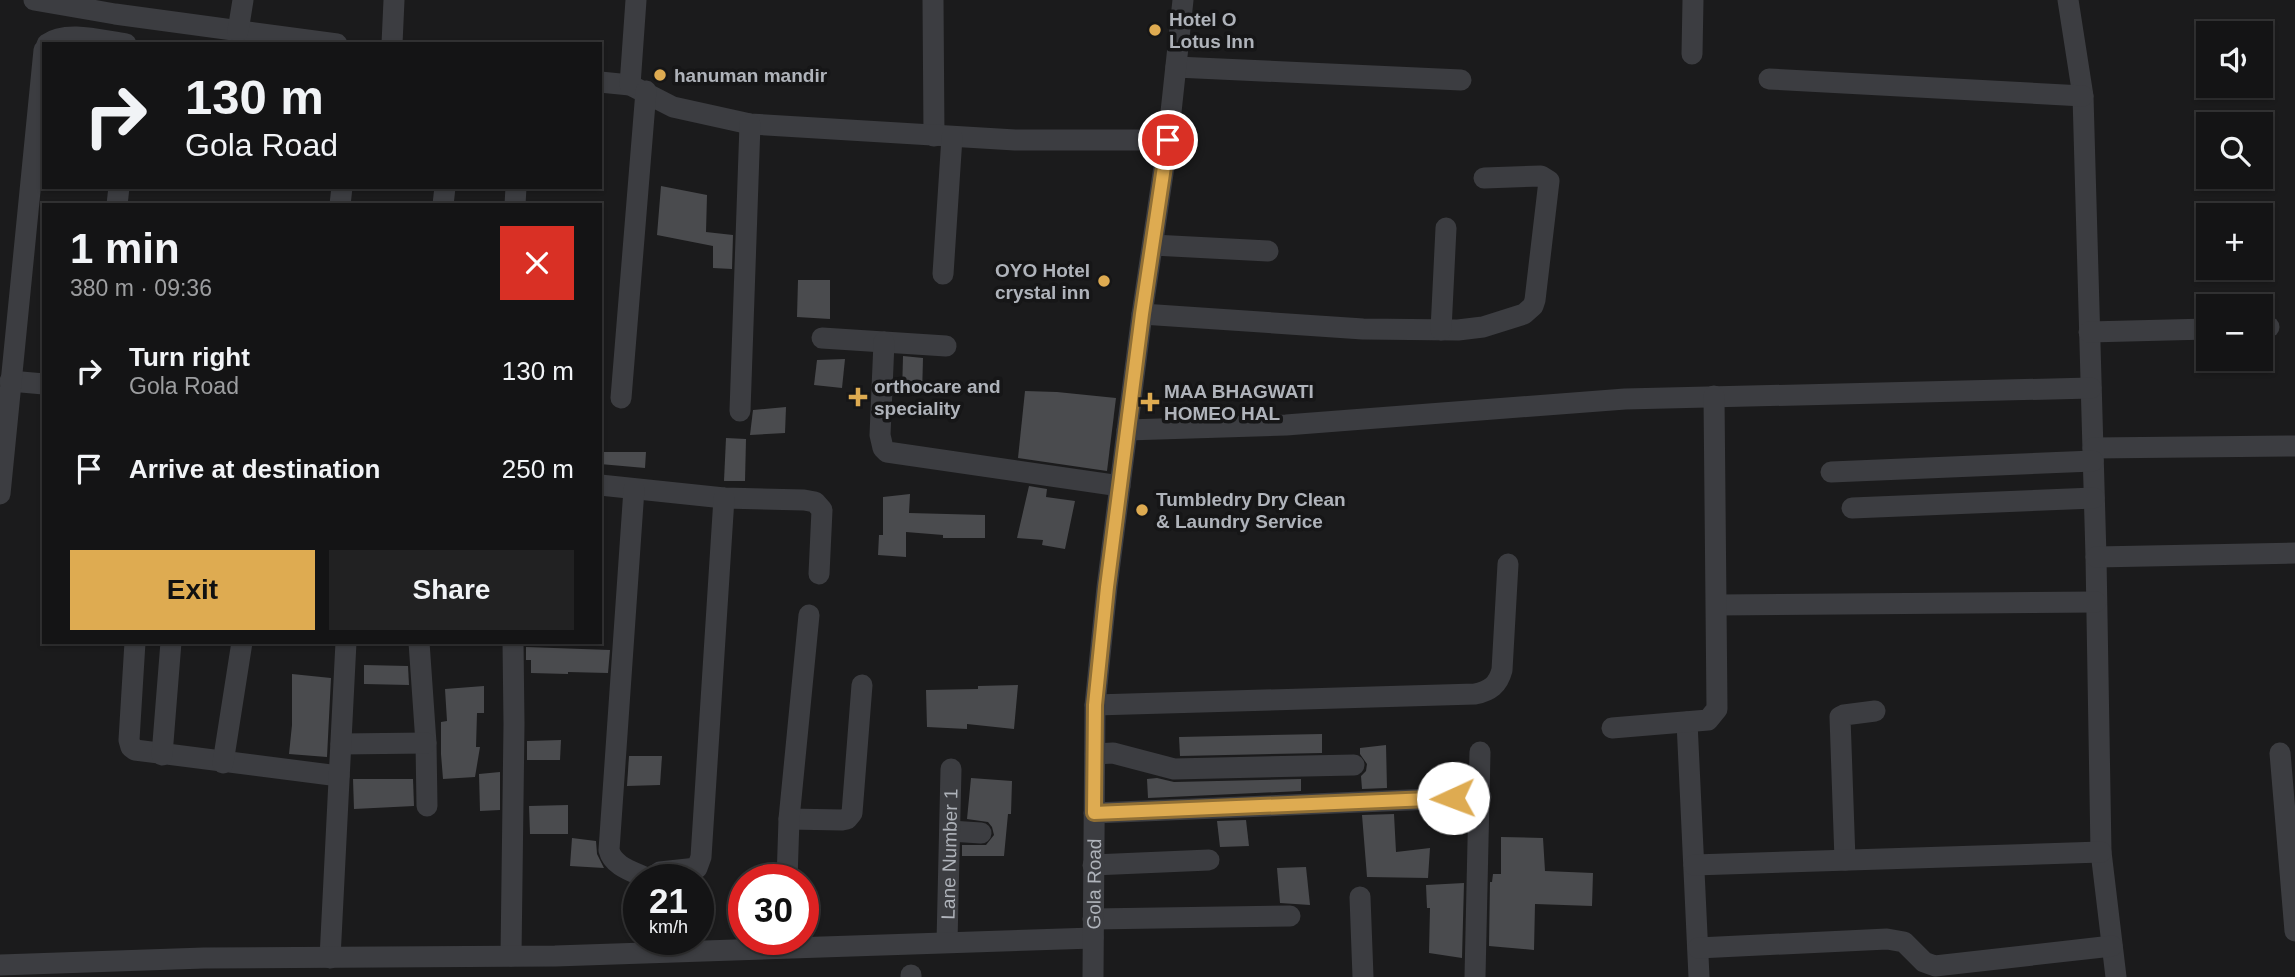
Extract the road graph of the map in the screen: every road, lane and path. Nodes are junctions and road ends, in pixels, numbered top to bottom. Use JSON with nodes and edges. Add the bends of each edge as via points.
{"nodes":[{"id":1,"x":34,"y":0,"type":"edge"},
{"id":2,"x":243,"y":0,"type":"edge"},
{"id":3,"x":394,"y":0,"type":"edge"},
{"id":4,"x":636,"y":0,"type":"edge"},
{"id":5,"x":933,"y":0,"type":"edge"},
{"id":6,"x":1183,"y":0,"type":"edge"},
{"id":7,"x":1693,"y":0,"type":"edge"},
{"id":8,"x":2068,"y":0,"type":"edge"},
{"id":9,"x":115,"y":7,"type":"edge"},
{"id":10,"x":155,"y":10,"type":"edge"},
{"id":11,"x":238,"y":31,"type":"junction"},
{"id":12,"x":50,"y":42,"type":"edge"},
{"id":13,"x":107,"y":42,"type":"edge"},
{"id":14,"x":322,"y":42,"type":"edge"},
{"id":15,"x":392,"y":42,"type":"edge"},
{"id":16,"x":1692,"y":54,"type":"dead end"},
{"id":17,"x":42,"y":66,"type":"edge"},
{"id":18,"x":1176,"y":66,"type":"junction"},
{"id":19,"x":1769,"y":79,"type":"dead end"},
{"id":20,"x":1461,"y":80,"type":"dead end"},
{"id":21,"x":602,"y":82,"type":"edge"},
{"id":22,"x":638,"y":88,"type":"junction"},
{"id":23,"x":2082,"y":96,"type":"junction"},
{"id":24,"x":750,"y":124,"type":"junction"},
{"id":25,"x":943,"y":137,"type":"junction"},
{"id":26,"x":1168,"y":140,"type":"junction"},
{"id":27,"x":1484,"y":178,"type":"dead end"},
{"id":28,"x":1446,"y":228,"type":"dead end"},
{"id":29,"x":1163,"y":245,"type":"junction"},
{"id":30,"x":1268,"y":251,"type":"dead end"},
{"id":31,"x":943,"y":274,"type":"dead end"},
{"id":32,"x":1142,"y":314,"type":"junction"},
{"id":33,"x":2196,"y":329,"type":"edge"},
{"id":34,"x":1441,"y":330,"type":"junction"},
{"id":35,"x":2089,"y":332,"type":"junction"},
{"id":36,"x":822,"y":338,"type":"dead end"},
{"id":37,"x":884,"y":342,"type":"junction"},
{"id":38,"x":946,"y":346,"type":"dead end"},
{"id":39,"x":7,"y":347,"type":"edge"},
{"id":40,"x":10,"y":381,"type":"junction"},
{"id":41,"x":42,"y":384,"type":"edge"},
{"id":42,"x":2091,"y":388,"type":"junction"},
{"id":43,"x":1714,"y":396,"type":"junction"},
{"id":44,"x":621,"y":398,"type":"dead end"},
{"id":45,"x":740,"y":411,"type":"dead end"},
{"id":46,"x":1127,"y":430,"type":"junction"},
{"id":47,"x":2295,"y":446,"type":"edge"},
{"id":48,"x":2093,"y":455,"type":"junction"},
{"id":49,"x":1831,"y":472,"type":"dead end"},
{"id":50,"x":602,"y":485,"type":"edge"},
{"id":51,"x":1121,"y":486,"type":"junction"},
{"id":52,"x":634,"y":489,"type":"junction"},
{"id":53,"x":0,"y":494,"type":"edge"},
{"id":54,"x":724,"y":498,"type":"junction"},
{"id":55,"x":2094,"y":498,"type":"junction"},
{"id":56,"x":1852,"y":508,"type":"dead end"},
{"id":57,"x":2295,"y":554,"type":"edge"},
{"id":58,"x":2096,"y":557,"type":"junction"},
{"id":59,"x":1508,"y":564,"type":"dead end"},
{"id":60,"x":819,"y":574,"type":"dead end"},
{"id":61,"x":2096,"y":602,"type":"junction"},
{"id":62,"x":1717,"y":605,"type":"junction"},
{"id":63,"x":809,"y":615,"type":"dead end"},
{"id":64,"x":135,"y":644,"type":"edge"},
{"id":65,"x":170,"y":644,"type":"edge"},
{"id":66,"x":242,"y":644,"type":"edge"},
{"id":67,"x":346,"y":644,"type":"edge"},
{"id":68,"x":419,"y":644,"type":"edge"},
{"id":69,"x":513,"y":644,"type":"edge"},
{"id":70,"x":862,"y":685,"type":"dead end"},
{"id":71,"x":1095,"y":705,"type":"junction"},
{"id":72,"x":1875,"y":711,"type":"dead end"},
{"id":73,"x":1687,"y":722,"type":"junction"},
{"id":74,"x":1612,"y":728,"type":"dead end"},
{"id":75,"x":426,"y":743,"type":"junction"},
{"id":76,"x":341,"y":744,"type":"junction"},
{"id":77,"x":1480,"y":752,"type":"dead end"},
{"id":78,"x":2280,"y":753,"type":"dead end"},
{"id":79,"x":1095,"y":754,"type":"junction"},
{"id":80,"x":162,"y":755,"type":"junction"},
{"id":81,"x":223,"y":763,"type":"junction"},
{"id":82,"x":1354,"y":765,"type":"dead end"},
{"id":83,"x":951,"y":769,"type":"dead end"},
{"id":84,"x":339,"y":776,"type":"junction"},
{"id":85,"x":1481,"y":797,"type":"junction"},
{"id":86,"x":427,"y":806,"type":"dead end"},
{"id":87,"x":1094,"y":813,"type":"junction"},
{"id":88,"x":789,"y":819,"type":"junction"},
{"id":89,"x":950,"y":831,"type":"junction"},
{"id":90,"x":981,"y":833,"type":"dead end"},
{"id":91,"x":2101,"y":852,"type":"junction"},
{"id":92,"x":1209,"y":860,"type":"dead end"},
{"id":93,"x":1845,"y":860,"type":"junction"},
{"id":94,"x":698,"y":864,"type":"edge"},
{"id":95,"x":788,"y":864,"type":"edge"},
{"id":96,"x":1093,"y":865,"type":"junction"},
{"id":97,"x":1694,"y":865,"type":"junction"},
{"id":98,"x":623,"y":866,"type":"edge"},
{"id":99,"x":1360,"y":897,"type":"dead end"},
{"id":100,"x":1290,"y":916,"type":"dead end"},
{"id":101,"x":1093,"y":929,"type":"junction"},
{"id":102,"x":2295,"y":931,"type":"edge"},
{"id":103,"x":947,"y":942,"type":"junction"},
{"id":104,"x":819,"y":944,"type":"edge"},
{"id":105,"x":2112,"y":946,"type":"junction"},
{"id":106,"x":1698,"y":948,"type":"junction"},
{"id":107,"x":623,"y":951,"type":"edge"},
{"id":108,"x":511,"y":956,"type":"junction"},
{"id":109,"x":330,"y":958,"type":"junction"},
{"id":110,"x":0,"y":965,"type":"edge"},
{"id":111,"x":204,"y":967,"type":"edge"},
{"id":112,"x":556,"y":967,"type":"edge"},
{"id":113,"x":1093,"y":977,"type":"edge"},
{"id":114,"x":1363,"y":977,"type":"edge"},
{"id":115,"x":1475,"y":977,"type":"edge"},
{"id":116,"x":1699,"y":977,"type":"edge"},
{"id":117,"x":2116,"y":977,"type":"edge"}],
"edges":[{"from":1,"to":9,"type":"street"},
{"from":2,"to":11,"type":"street"},
{"from":3,"to":15,"type":"street"},
{"from":4,"to":22,"type":"street"},
{"from":5,"to":25,"type":"street"},
{"from":6,"to":18,"type":"street","name":"Gola Road"},
{"from":7,"to":16,"type":"street"},
{"from":8,"to":23,"type":"street"},
{"from":9,"to":10,"type":"street"},
{"from":10,"to":11,"type":"street"},
{"from":11,"to":14,"type":"street"},
{"from":12,"to":13,"type":"street","via":[[72,38]]},
{"from":17,"to":39,"type":"street"},
{"from":18,"to":20,"type":"street"},
{"from":18,"to":26,"type":"street","name":"Gola Road"},
{"from":19,"to":23,"type":"street"},
{"from":21,"to":22,"type":"street"},
{"from":22,"to":24,"type":"street","via":[[673,107]]},
{"from":22,"to":44,"type":"street"},
{"from":23,"to":35,"type":"street"},
{"from":24,"to":25,"type":"street"},
{"from":24,"to":45,"type":"street"},
{"from":25,"to":26,"type":"street"},
{"from":25,"to":31,"type":"street"},
{"from":26,"to":29,"type":"street","name":"Gola Road"},
{"from":27,"to":34,"type":"street","via":[[1541,176],[1549,181],[1535,300],[1529,311],[1496,324]]},
{"from":28,"to":34,"type":"street"},
{"from":29,"to":30,"type":"street"},
{"from":29,"to":32,"type":"street","name":"Gola Road"},
{"from":32,"to":34,"type":"street"},
{"from":32,"to":46,"type":"street","name":"Gola Road"},
{"from":33,"to":35,"type":"street"},
{"from":35,"to":42,"type":"street"},
{"from":36,"to":37,"type":"street"},
{"from":37,"to":38,"type":"street"},
{"from":37,"to":51,"type":"street","via":[[880,435],[887,452]]},
{"from":39,"to":40,"type":"street"},
{"from":40,"to":41,"type":"street"},
{"from":40,"to":53,"type":"street"},
{"from":42,"to":43,"type":"street"},
{"from":42,"to":48,"type":"street"},
{"from":43,"to":46,"type":"street","via":[[1286,425]]},
{"from":43,"to":62,"type":"street"},
{"from":46,"to":51,"type":"street","name":"Gola Road"},
{"from":47,"to":48,"type":"street"},
{"from":48,"to":49,"type":"street"},
{"from":48,"to":55,"type":"street"},
{"from":50,"to":52,"type":"street"},
{"from":51,"to":71,"type":"street","name":"Gola Road"},
{"from":52,"to":54,"type":"street"},
{"from":52,"to":98,"type":"street","via":[[608,842],[610,858]]},
{"from":54,"to":60,"type":"street","via":[[815,502],[822,510]]},
{"from":54,"to":94,"type":"street"},
{"from":55,"to":56,"type":"street"},
{"from":55,"to":58,"type":"street"},
{"from":57,"to":58,"type":"street"},
{"from":58,"to":61,"type":"street"},
{"from":59,"to":71,"type":"street","via":[[1502,670],[1499,681],[1484,692]]},
{"from":61,"to":62,"type":"street"},
{"from":61,"to":91,"type":"street"},
{"from":62,"to":73,"type":"street","via":[[1717,709],[1708,720]]},
{"from":63,"to":88,"type":"street"},
{"from":64,"to":80,"type":"street","via":[[129,743],[135,750]]},
{"from":65,"to":80,"type":"street"},
{"from":66,"to":81,"type":"street"},
{"from":67,"to":76,"type":"street"},
{"from":68,"to":75,"type":"street"},
{"from":69,"to":108,"type":"street"},
{"from":70,"to":88,"type":"street","via":[[852,813],[842,820]]},
{"from":71,"to":79,"type":"street","name":"Gola Road"},
{"from":72,"to":93,"type":"street","via":[[1840,717]]},
{"from":73,"to":74,"type":"street"},
{"from":73,"to":97,"type":"street"},
{"from":75,"to":76,"type":"street"},
{"from":75,"to":86,"type":"street"},
{"from":76,"to":84,"type":"street"},
{"from":77,"to":85,"type":"street"},
{"from":78,"to":102,"type":"street"},
{"from":79,"to":82,"type":"street","via":[[1113,753],[1174,769]]},
{"from":79,"to":87,"type":"street","name":"Gola Road"},
{"from":80,"to":81,"type":"street"},
{"from":81,"to":84,"type":"street"},
{"from":83,"to":89,"type":"street","name":"Lane Number 1"},
{"from":84,"to":109,"type":"street"},
{"from":85,"to":87,"type":"street"},
{"from":85,"to":115,"type":"street"},
{"from":87,"to":96,"type":"street","name":"Gola Road"},
{"from":88,"to":95,"type":"street"},
{"from":89,"to":90,"type":"street"},
{"from":89,"to":103,"type":"street","name":"Lane Number 1"},
{"from":91,"to":93,"type":"street"},
{"from":91,"to":105,"type":"street"},
{"from":92,"to":96,"type":"street"},
{"from":93,"to":97,"type":"street"},
{"from":96,"to":101,"type":"street","name":"Gola Road"},
{"from":97,"to":106,"type":"street"},
{"from":99,"to":114,"type":"street"},
{"from":100,"to":101,"type":"street"},
{"from":101,"to":103,"type":"street"},
{"from":101,"to":113,"type":"street","name":"Gola Road"},
{"from":103,"to":104,"type":"street"},
{"from":105,"to":106,"type":"street","via":[[1936,965],[1924,962],[1904,942],[1887,939]]},
{"from":105,"to":117,"type":"street"},
{"from":106,"to":116,"type":"street"},
{"from":107,"to":112,"type":"street"},
{"from":108,"to":109,"type":"street"},
{"from":108,"to":112,"type":"street"},
{"from":109,"to":111,"type":"street"},
{"from":110,"to":111,"type":"street"}]}
